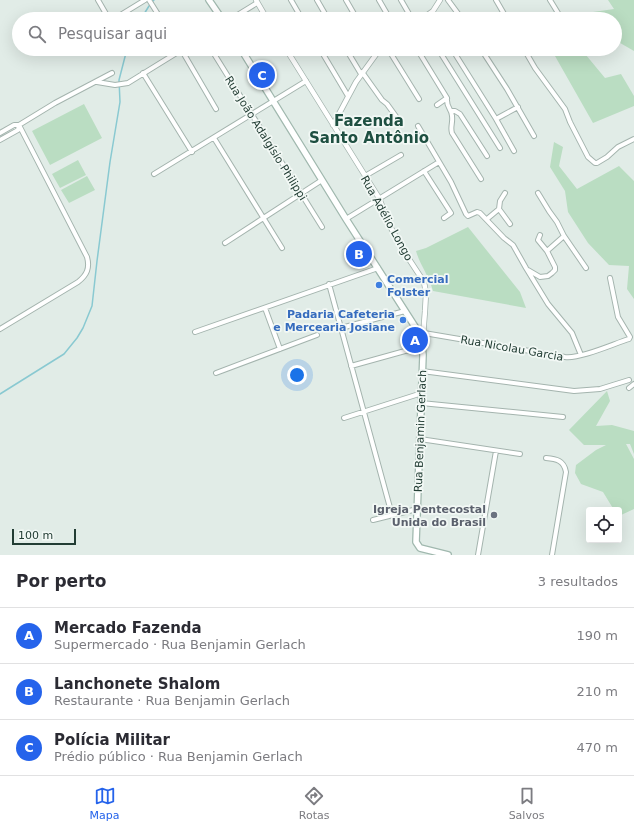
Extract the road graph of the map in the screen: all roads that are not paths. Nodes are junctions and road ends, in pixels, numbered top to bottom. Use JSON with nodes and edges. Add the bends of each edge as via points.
{"nodes":[{"id":1,"x":98,"y":0,"type":"edge"},
{"id":2,"x":145,"y":0,"type":"edge"},
{"id":3,"x":149,"y":0,"type":"edge"},
{"id":4,"x":209,"y":0,"type":"edge"},
{"id":5,"x":291,"y":0,"type":"edge"},
{"id":6,"x":317,"y":0,"type":"edge"},
{"id":7,"x":346,"y":0,"type":"edge"},
{"id":8,"x":379,"y":0,"type":"edge"},
{"id":9,"x":401,"y":0,"type":"edge"},
{"id":10,"x":440,"y":0,"type":"edge"},
{"id":11,"x":448,"y":0,"type":"edge"},
{"id":12,"x":496,"y":0,"type":"edge"},
{"id":13,"x":550,"y":0,"type":"edge"},
{"id":14,"x":257,"y":1,"type":"edge"},
{"id":15,"x":105,"y":12,"type":"edge"},
{"id":16,"x":125,"y":12,"type":"edge"},
{"id":17,"x":157,"y":12,"type":"edge"},
{"id":18,"x":217,"y":12,"type":"edge"},
{"id":19,"x":241,"y":12,"type":"edge"},
{"id":20,"x":264,"y":12,"type":"edge"},
{"id":21,"x":298,"y":12,"type":"edge"},
{"id":22,"x":324,"y":12,"type":"edge"},
{"id":23,"x":353,"y":12,"type":"edge"},
{"id":24,"x":386,"y":12,"type":"edge"},
{"id":25,"x":408,"y":12,"type":"edge"},
{"id":26,"x":432,"y":12,"type":"edge"},
{"id":27,"x":457,"y":12,"type":"edge"},
{"id":28,"x":503,"y":12,"type":"edge"},
{"id":29,"x":557,"y":12,"type":"edge"},
{"id":30,"x":171,"y":56,"type":"edge"},
{"id":31,"x":186,"y":56,"type":"edge"},
{"id":32,"x":215,"y":56,"type":"edge"},
{"id":33,"x":245,"y":56,"type":"edge"},
{"id":34,"x":290,"y":56,"type":"edge"},
{"id":35,"x":324,"y":56,"type":"edge"},
{"id":36,"x":351,"y":56,"type":"edge"},
{"id":37,"x":373,"y":56,"type":"edge"},
{"id":38,"x":392,"y":56,"type":"edge"},
{"id":39,"x":421,"y":56,"type":"edge"},
{"id":40,"x":442,"y":56,"type":"edge"},
{"id":41,"x":456,"y":56,"type":"edge"},
{"id":42,"x":485,"y":56,"type":"edge"},
{"id":43,"x":528,"y":56,"type":"edge"},
{"id":44,"x":112,"y":73,"type":"dead end"},
{"id":45,"x":143,"y":73,"type":"junction"},
{"id":46,"x":362,"y":73,"type":"junction"},
{"id":47,"x":306,"y":81,"type":"junction"},
{"id":48,"x":97,"y":82,"type":"junction"},
{"id":49,"x":348,"y":96,"type":"junction"},
{"id":50,"x":447,"y":98,"type":"junction"},
{"id":51,"x":419,"y":99,"type":"dead end"},
{"id":52,"x":273,"y":102,"type":"junction"},
{"id":53,"x":437,"y":105,"type":"dead end"},
{"id":54,"x":518,"y":107,"type":"junction"},
{"id":55,"x":216,"y":109,"type":"dead end"},
{"id":56,"x":451,"y":111,"type":"junction"},
{"id":57,"x":252,"y":115,"type":"junction"},
{"id":58,"x":496,"y":119,"type":"junction"},
{"id":59,"x":400,"y":122,"type":"dead end"},
{"id":60,"x":19,"y":125,"type":"junction"},
{"id":61,"x":333,"y":125,"type":"junction"},
{"id":62,"x":418,"y":126,"type":"dead end"},
{"id":63,"x":0,"y":133,"type":"edge"},
{"id":64,"x":534,"y":136,"type":"dead end"},
{"id":65,"x":214,"y":138,"type":"junction"},
{"id":66,"x":634,"y":139,"type":"edge"},
{"id":67,"x":0,"y":140,"type":"edge"},
{"id":68,"x":500,"y":148,"type":"dead end"},
{"id":69,"x":514,"y":151,"type":"dead end"},
{"id":70,"x":192,"y":152,"type":"junction"},
{"id":71,"x":401,"y":155,"type":"dead end"},
{"id":72,"x":487,"y":156,"type":"dead end"},
{"id":73,"x":438,"y":162,"type":"junction"},
{"id":74,"x":424,"y":171,"type":"junction"},
{"id":75,"x":154,"y":174,"type":"dead end"},
{"id":76,"x":365,"y":176,"type":"junction"},
{"id":77,"x":481,"y":179,"type":"dead end"},
{"id":78,"x":322,"y":180,"type":"junction"},
{"id":79,"x":505,"y":193,"type":"dead end"},
{"id":80,"x":538,"y":193,"type":"dead end"},
{"id":81,"x":301,"y":194,"type":"junction"},
{"id":82,"x":379,"y":198,"type":"junction"},
{"id":83,"x":499,"y":209,"type":"junction"},
{"id":84,"x":264,"y":218,"type":"junction"},
{"id":85,"x":444,"y":218,"type":"dead end"},
{"id":86,"x":346,"y":219,"type":"junction"},
{"id":87,"x":487,"y":219,"type":"junction"},
{"id":88,"x":510,"y":224,"type":"dead end"},
{"id":89,"x":322,"y":227,"type":"dead end"},
{"id":90,"x":540,"y":235,"type":"dead end"},
{"id":91,"x":564,"y":236,"type":"junction"},
{"id":92,"x":225,"y":242,"type":"dead end"},
{"id":93,"x":282,"y":248,"type":"dead end"},
{"id":94,"x":547,"y":251,"type":"junction"},
{"id":95,"x":378,"y":268,"type":"junction"},
{"id":96,"x":526,"y":268,"type":"junction"},
{"id":97,"x":586,"y":268,"type":"dead end"},
{"id":98,"x":610,"y":278,"type":"dead end"},
{"id":99,"x":329,"y":284,"type":"junction"},
{"id":100,"x":265,"y":308,"type":"junction"},
{"id":101,"x":405,"y":310,"type":"junction"},
{"id":102,"x":341,"y":328,"type":"junction"},
{"id":103,"x":0,"y":329,"type":"edge"},
{"id":104,"x":195,"y":332,"type":"dead end"},
{"id":105,"x":317,"y":335,"type":"dead end"},
{"id":106,"x":422,"y":335,"type":"junction"},
{"id":107,"x":423,"y":346,"type":"junction"},
{"id":108,"x":280,"y":349,"type":"junction"},
{"id":109,"x":581,"y":355,"type":"junction"},
{"id":110,"x":351,"y":366,"type":"junction"},
{"id":111,"x":422,"y":371,"type":"junction"},
{"id":112,"x":216,"y":372,"type":"dead end"},
{"id":113,"x":629,"y":380,"type":"dead end"},
{"id":114,"x":634,"y":384,"type":"edge"},
{"id":115,"x":629,"y":388,"type":"dead end"},
{"id":116,"x":422,"y":393,"type":"junction"},
{"id":117,"x":421,"y":403,"type":"junction"},
{"id":118,"x":364,"y":411,"type":"junction"},
{"id":119,"x":563,"y":417,"type":"dead end"},
{"id":120,"x":344,"y":418,"type":"dead end"},
{"id":121,"x":420,"y":439,"type":"junction"},
{"id":122,"x":496,"y":451,"type":"junction"},
{"id":123,"x":520,"y":454,"type":"dead end"},
{"id":124,"x":546,"y":458,"type":"dead end"},
{"id":125,"x":417,"y":508,"type":"junction"},
{"id":126,"x":392,"y":515,"type":"junction"},
{"id":127,"x":373,"y":520,"type":"dead end"},
{"id":128,"x":448,"y":555,"type":"edge"},
{"id":129,"x":478,"y":555,"type":"edge"},
{"id":130,"x":552,"y":555,"type":"edge"}],
"edges":[{"from":1,"to":15,"type":"street"},
{"from":2,"to":16,"type":"street"},
{"from":3,"to":17,"type":"street"},
{"from":4,"to":18,"type":"main road"},
{"from":5,"to":21,"type":"street"},
{"from":6,"to":22,"type":"street"},
{"from":7,"to":23,"type":"street"},
{"from":8,"to":24,"type":"street"},
{"from":9,"to":25,"type":"street"},
{"from":10,"to":26,"type":"street"},
{"from":11,"to":27,"type":"street"},
{"from":12,"to":28,"type":"street"},
{"from":13,"to":29,"type":"street"},
{"from":14,"to":19,"type":"street"},
{"from":14,"to":20,"type":"street"},
{"from":30,"to":45,"type":"street"},
{"from":31,"to":55,"type":"street"},
{"from":32,"to":57,"type":"street","name":"Rua João Adalgísio Philippi"},
{"from":33,"to":52,"type":"main road","name":"Rua Benjamin Gerlach"},
{"from":34,"to":47,"type":"street","name":"Rua Adélio Longo"},
{"from":35,"to":49,"type":"street"},
{"from":36,"to":46,"type":"street"},
{"from":37,"to":46,"type":"street"},
{"from":38,"to":51,"type":"street"},
{"from":39,"to":50,"type":"street"},
{"from":40,"to":68,"type":"street"},
{"from":41,"to":58,"type":"street"},
{"from":42,"to":54,"type":"street"},
{"from":43,"to":66,"type":"street","via":[[565,109],[588,157],[595,163]]},
{"from":44,"to":48,"type":"street"},
{"from":45,"to":48,"type":"street","via":[[124,84]]},
{"from":45,"to":70,"type":"street"},
{"from":46,"to":49,"type":"street"},
{"from":46,"to":59,"type":"street"},
{"from":47,"to":52,"type":"street"},
{"from":47,"to":61,"type":"street","name":"Rua Adélio Longo"},
{"from":48,"to":60,"type":"street"},
{"from":49,"to":61,"type":"street"},
{"from":50,"to":53,"type":"street"},
{"from":50,"to":56,"type":"street","via":[[447,107]]},
{"from":52,"to":57,"type":"street"},
{"from":52,"to":78,"type":"main road","name":"Rua Benjamin Gerlach"},
{"from":54,"to":58,"type":"street"},
{"from":54,"to":64,"type":"street"},
{"from":56,"to":72,"type":"street","via":[[460,114]]},
{"from":56,"to":77,"type":"street","via":[[452,133]]},
{"from":57,"to":65,"type":"street"},
{"from":57,"to":81,"type":"street","name":"Rua João Adalgísio Philippi"},
{"from":58,"to":69,"type":"street"},
{"from":60,"to":63,"type":"street"},
{"from":60,"to":67,"type":"street","via":[[18,130]]},
{"from":60,"to":103,"type":"street","via":[[89,264],[84,277],[78,282]]},
{"from":61,"to":76,"type":"street","name":"Rua Adélio Longo"},
{"from":62,"to":73,"type":"street"},
{"from":65,"to":70,"type":"street"},
{"from":65,"to":84,"type":"street"},
{"from":70,"to":75,"type":"street"},
{"from":71,"to":76,"type":"street"},
{"from":73,"to":74,"type":"street"},
{"from":73,"to":87,"type":"street","via":[[466,214],[468,216],[477,212]]},
{"from":74,"to":82,"type":"street"},
{"from":74,"to":85,"type":"street","via":[[451,213]]},
{"from":76,"to":82,"type":"street","name":"Rua Adélio Longo"},
{"from":78,"to":81,"type":"street"},
{"from":78,"to":86,"type":"main road","name":"Rua Benjamin Gerlach"},
{"from":79,"to":83,"type":"street"},
{"from":80,"to":91,"type":"street"},
{"from":81,"to":84,"type":"street"},
{"from":81,"to":89,"type":"street","name":"Rua João Adalgísio Philippi"},
{"from":82,"to":86,"type":"street"},
{"from":82,"to":106,"type":"street","name":"Rua Adélio Longo","via":[[397,238],[424,282],[426,293]]},
{"from":83,"to":87,"type":"street"},
{"from":83,"to":88,"type":"street"},
{"from":84,"to":92,"type":"street"},
{"from":84,"to":93,"type":"street"},
{"from":86,"to":95,"type":"main road","name":"Rua Benjamin Gerlach"},
{"from":87,"to":96,"type":"street","via":[[513,245]]},
{"from":90,"to":94,"type":"street","via":[[538,240]]},
{"from":91,"to":94,"type":"street"},
{"from":91,"to":97,"type":"street"},
{"from":94,"to":96,"type":"street","via":[[555,267],[552,274],[540,277]]},
{"from":95,"to":99,"type":"street"},
{"from":95,"to":101,"type":"main road","name":"Rua Benjamin Gerlach"},
{"from":96,"to":109,"type":"street","via":[[548,304],[572,333]]},
{"from":98,"to":109,"type":"street","name":"Rua Nicolau Garcia","via":[[618,317],[630,337]]},
{"from":99,"to":100,"type":"street"},
{"from":99,"to":102,"type":"street"},
{"from":100,"to":104,"type":"street"},
{"from":100,"to":108,"type":"street"},
{"from":101,"to":102,"type":"street"},
{"from":101,"to":106,"type":"main road","name":"Rua Benjamin Gerlach"},
{"from":102,"to":110,"type":"street"},
{"from":105,"to":108,"type":"street"},
{"from":106,"to":107,"type":"main road","name":"Rua Benjamin Gerlach"},
{"from":106,"to":109,"type":"street","name":"Rua Nicolau Garcia","via":[[571,358]]},
{"from":107,"to":110,"type":"street"},
{"from":107,"to":111,"type":"main road","name":"Rua Benjamin Gerlach"},
{"from":108,"to":112,"type":"street"},
{"from":110,"to":118,"type":"street"},
{"from":111,"to":113,"type":"street","via":[[574,391],[595,390]]},
{"from":111,"to":116,"type":"main road","name":"Rua Benjamin Gerlach"},
{"from":114,"to":115,"type":"street"},
{"from":116,"to":117,"type":"main road","name":"Rua Benjamin Gerlach"},
{"from":116,"to":118,"type":"street"},
{"from":117,"to":119,"type":"street"},
{"from":117,"to":121,"type":"main road","name":"Rua Benjamin Gerlach"},
{"from":118,"to":120,"type":"street"},
{"from":118,"to":126,"type":"street"},
{"from":121,"to":122,"type":"street"},
{"from":121,"to":125,"type":"main road","name":"Rua Benjamin Gerlach"},
{"from":122,"to":123,"type":"street"},
{"from":122,"to":129,"type":"street"},
{"from":124,"to":130,"type":"street","via":[[560,461],[566,472]]},
{"from":125,"to":126,"type":"street"},
{"from":125,"to":128,"type":"main road","name":"Rua Benjamin Gerlach","via":[[417,544],[424,549]]},
{"from":126,"to":127,"type":"street"}]}
